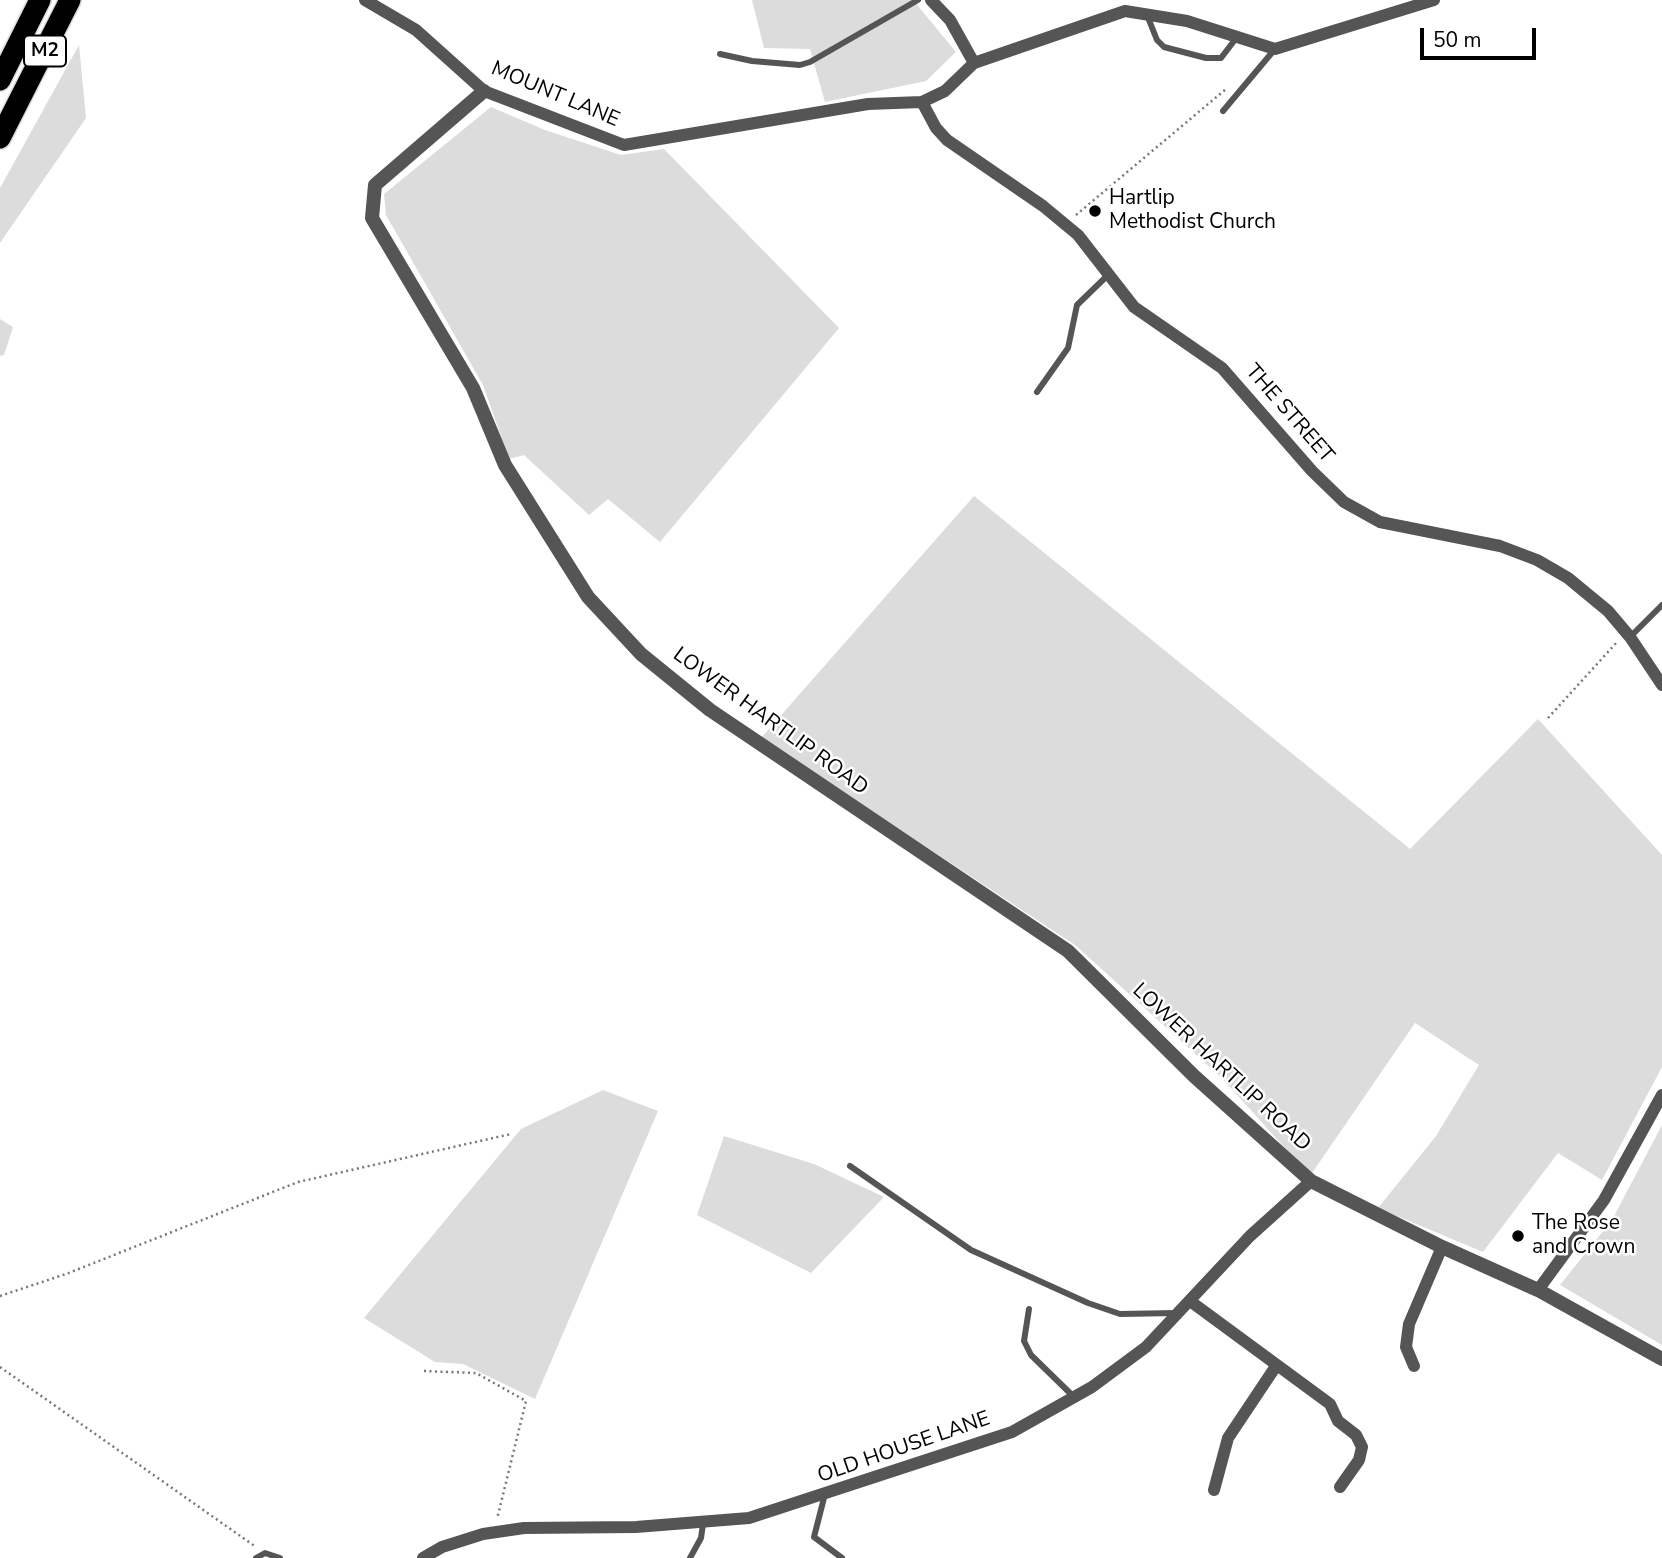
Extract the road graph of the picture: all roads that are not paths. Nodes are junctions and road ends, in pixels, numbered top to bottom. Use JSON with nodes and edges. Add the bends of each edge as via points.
{"nodes":[{"id":1,"x":40,"y":0,"type":"edge"},
{"id":2,"x":70,"y":0,"type":"edge"},
{"id":3,"x":365,"y":0,"type":"edge"},
{"id":4,"x":918,"y":0,"type":"edge"},
{"id":5,"x":931,"y":0,"type":"edge"},
{"id":6,"x":1434,"y":0,"type":"edge"},
{"id":7,"x":1147,"y":15,"type":"junction"},
{"id":8,"x":1238,"y":36,"type":"junction"},
{"id":9,"x":1275,"y":49,"type":"junction"},
{"id":10,"x":720,"y":54,"type":"dead end"},
{"id":11,"x":974,"y":63,"type":"junction"},
{"id":12,"x":0,"y":80,"type":"edge"},
{"id":13,"x":484,"y":91,"type":"junction"},
{"id":14,"x":922,"y":102,"type":"junction"},
{"id":15,"x":1223,"y":111,"type":"dead end"},
{"id":16,"x":0,"y":138,"type":"edge"},
{"id":17,"x":1108,"y":275,"type":"junction"},
{"id":18,"x":1037,"y":392,"type":"dead end"},
{"id":19,"x":1662,"y":605,"type":"edge"},
{"id":20,"x":1629,"y":635,"type":"junction"},
{"id":21,"x":1662,"y":685,"type":"edge"},
{"id":22,"x":1662,"y":1095,"type":"edge"},
{"id":23,"x":850,"y":1167,"type":"dead end"},
{"id":24,"x":1311,"y":1181,"type":"junction"},
{"id":25,"x":1442,"y":1247,"type":"junction"},
{"id":26,"x":1538,"y":1290,"type":"junction"},
{"id":27,"x":1190,"y":1301,"type":"junction"},
{"id":28,"x":1029,"y":1310,"type":"dead end"},
{"id":29,"x":1178,"y":1313,"type":"junction"},
{"id":30,"x":1662,"y":1359,"type":"edge"},
{"id":31,"x":1276,"y":1366,"type":"junction"},
{"id":32,"x":1414,"y":1366,"type":"dead end"},
{"id":33,"x":1075,"y":1397,"type":"junction"},
{"id":34,"x":1340,"y":1487,"type":"dead end"},
{"id":35,"x":1214,"y":1490,"type":"dead end"},
{"id":36,"x":825,"y":1494,"type":"junction"},
{"id":37,"x":703,"y":1524,"type":"junction"},
{"id":38,"x":256,"y":1558,"type":"edge"},
{"id":39,"x":280,"y":1558,"type":"edge"},
{"id":40,"x":423,"y":1558,"type":"edge"},
{"id":41,"x":690,"y":1558,"type":"edge"},
{"id":42,"x":842,"y":1558,"type":"edge"}],
"edges":[{"from":1,"to":12,"type":"highway","number":"M2"},
{"from":2,"to":16,"type":"highway","number":"M2"},
{"from":3,"to":13,"type":"street","name":"MOUNT LANE","via":[[416,30]]},
{"from":4,"to":10,"type":"lane","via":[[800,65]]},
{"from":5,"to":11,"type":"street","via":[[950,20]]},
{"from":6,"to":9,"type":"street"},
{"from":7,"to":8,"type":"street"},
{"from":7,"to":8,"type":"lane","via":[[1164,47],[1206,58],[1221,58]]},
{"from":7,"to":11,"type":"street","via":[[1125,11],[1096,19]]},
{"from":8,"to":9,"type":"street"},
{"from":9,"to":15,"type":"lane"},
{"from":11,"to":14,"type":"street","via":[[945,90]]},
{"from":13,"to":14,"type":"street","name":"MOUNT LANE","via":[[624,145],[869,104]]},
{"from":13,"to":24,"type":"street","name":"LOWER HARTLIP ROAD","via":[[375,185],[372,218],[473,388],[505,465],[588,597],[641,654],[710,710],[1068,951],[1194,1076]]},
{"from":14,"to":17,"type":"street","name":"THE STREET","via":[[947,140],[1066,224]]},
{"from":17,"to":18,"type":"lane","via":[[1077,305],[1068,348]]},
{"from":17,"to":20,"type":"street","name":"THE STREET","via":[[1134,307],[1222,368],[1344,502],[1380,522],[1481,541],[1537,560],[1589,594]]},
{"from":19,"to":20,"type":"lane"},
{"from":20,"to":21,"type":"street","name":"THE STREET"},
{"from":22,"to":26,"type":"street","via":[[1604,1200]]},
{"from":23,"to":29,"type":"lane","via":[[971,1250],[1029,1277],[1121,1314]]},
{"from":24,"to":25,"type":"street","name":"LOWER HARTLIP ROAD"},
{"from":24,"to":27,"type":"street","name":"OLD HOUSE LANE","via":[[1250,1236]]},
{"from":25,"to":26,"type":"street","name":"LOWER HARTLIP ROAD"},
{"from":25,"to":32,"type":"street","via":[[1409,1324],[1405,1347]]},
{"from":26,"to":30,"type":"street"},
{"from":27,"to":29,"type":"street","name":"OLD HOUSE LANE"},
{"from":27,"to":31,"type":"street"},
{"from":28,"to":33,"type":"lane","via":[[1024,1341],[1031,1355]]},
{"from":29,"to":33,"type":"street","name":"OLD HOUSE LANE","via":[[1146,1347]]},
{"from":31,"to":34,"type":"street","via":[[1330,1404],[1338,1422],[1356,1435],[1362,1447],[1359,1460]]},
{"from":31,"to":35,"type":"street","via":[[1228,1438]]},
{"from":33,"to":36,"type":"street","name":"OLD HOUSE LANE","via":[[1012,1432]]},
{"from":36,"to":37,"type":"street","name":"OLD HOUSE LANE","via":[[749,1518]]},
{"from":36,"to":42,"type":"lane","via":[[814,1537]]},
{"from":37,"to":40,"type":"street","name":"OLD HOUSE LANE","via":[[494,1532],[442,1547]]},
{"from":37,"to":41,"type":"lane"},
{"from":38,"to":39,"type":"lane","via":[[265,1552]]}]}
